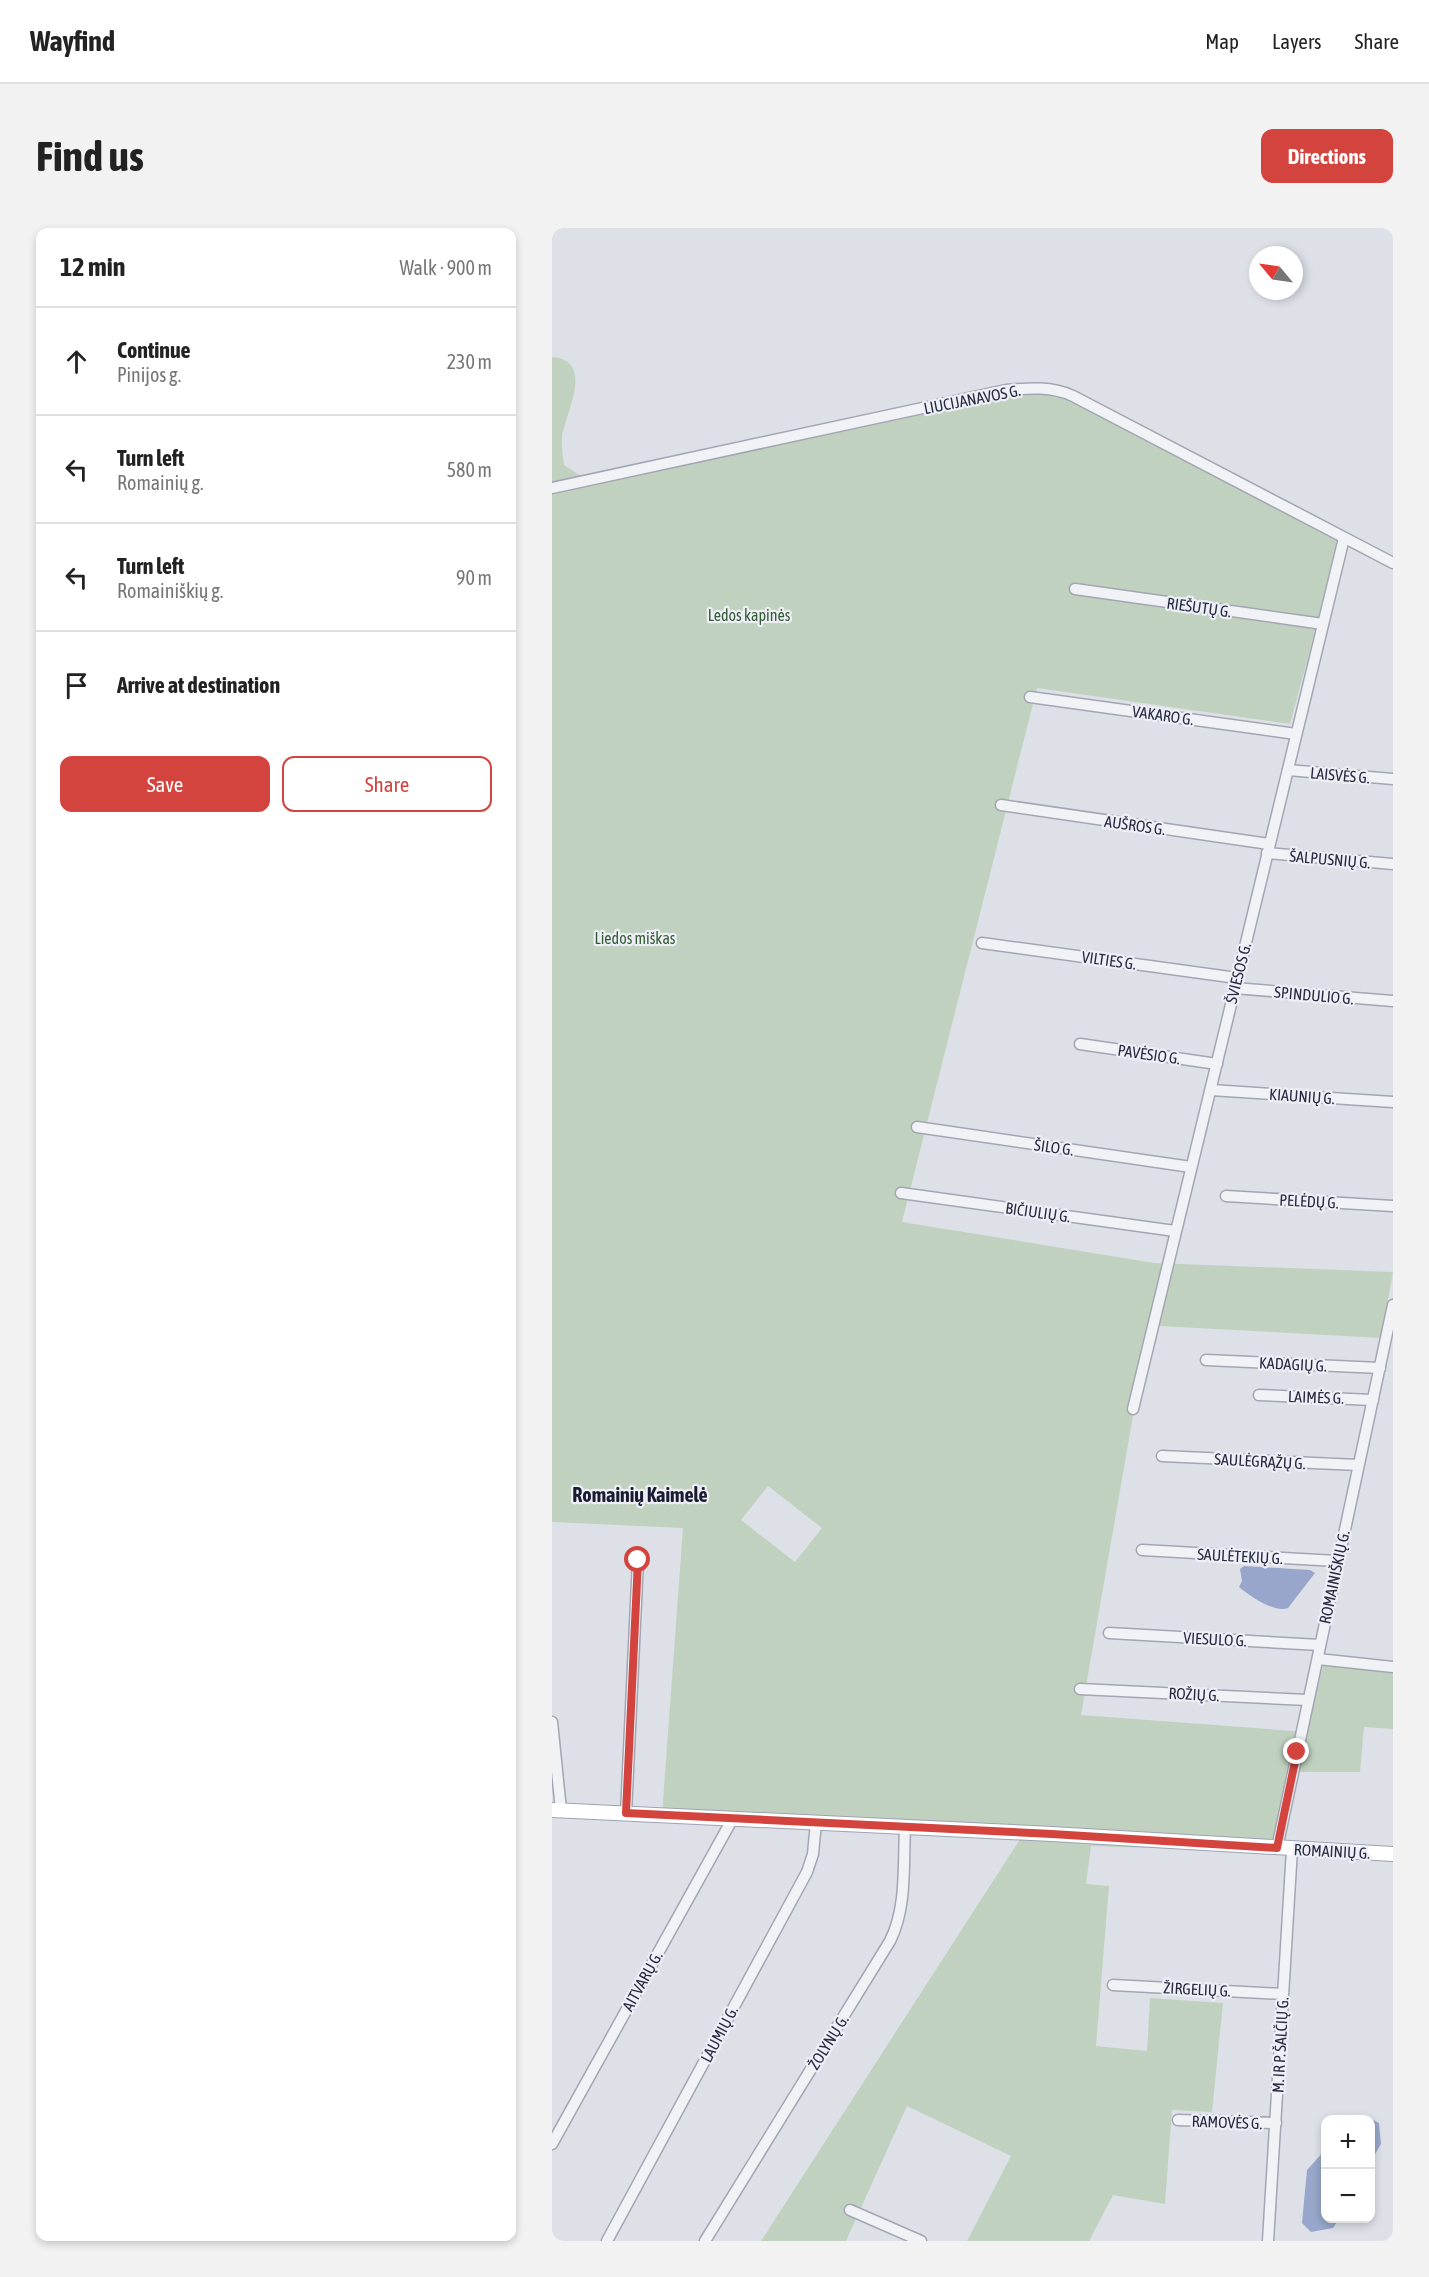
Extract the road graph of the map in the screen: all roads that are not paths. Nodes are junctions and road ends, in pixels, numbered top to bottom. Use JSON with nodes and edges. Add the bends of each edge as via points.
{"nodes":[{"id":1,"x":552,"y":488,"type":"edge"},
{"id":2,"x":1344,"y":538,"type":"junction"},
{"id":3,"x":1393,"y":563,"type":"edge"},
{"id":4,"x":1076,"y":590,"type":"dead end"},
{"id":5,"x":1323,"y":624,"type":"junction"},
{"id":6,"x":1030,"y":697,"type":"dead end"},
{"id":7,"x":1296,"y":734,"type":"junction"},
{"id":8,"x":1287,"y":770,"type":"junction"},
{"id":9,"x":1393,"y":779,"type":"edge"},
{"id":10,"x":1001,"y":805,"type":"dead end"},
{"id":11,"x":1268,"y":849,"type":"junction"},
{"id":12,"x":1393,"y":864,"type":"edge"},
{"id":13,"x":982,"y":943,"type":"dead end"},
{"id":14,"x":1236,"y":983,"type":"junction"},
{"id":15,"x":1393,"y":1001,"type":"edge"},
{"id":16,"x":1080,"y":1044,"type":"dead end"},
{"id":17,"x":1217,"y":1064,"type":"junction"},
{"id":18,"x":1211,"y":1090,"type":"junction"},
{"id":19,"x":1393,"y":1102,"type":"edge"},
{"id":20,"x":917,"y":1127,"type":"dead end"},
{"id":21,"x":1191,"y":1167,"type":"junction"},
{"id":22,"x":901,"y":1193,"type":"dead end"},
{"id":23,"x":1226,"y":1196,"type":"dead end"},
{"id":24,"x":1393,"y":1206,"type":"edge"},
{"id":25,"x":1175,"y":1231,"type":"junction"},
{"id":26,"x":1393,"y":1305,"type":"edge"},
{"id":27,"x":1390,"y":1329,"type":"edge"},
{"id":28,"x":1206,"y":1360,"type":"dead end"},
{"id":29,"x":1380,"y":1368,"type":"junction"},
{"id":30,"x":1259,"y":1395,"type":"dead end"},
{"id":31,"x":1373,"y":1400,"type":"junction"},
{"id":32,"x":1133,"y":1409,"type":"dead end"},
{"id":33,"x":1162,"y":1456,"type":"dead end"},
{"id":34,"x":1358,"y":1465,"type":"junction"},
{"id":35,"x":1142,"y":1550,"type":"dead end"},
{"id":36,"x":638,"y":1560,"type":"dead end"},
{"id":37,"x":1337,"y":1561,"type":"junction"},
{"id":38,"x":1109,"y":1633,"type":"dead end"},
{"id":39,"x":1320,"y":1645,"type":"junction"},
{"id":40,"x":1318,"y":1659,"type":"junction"},
{"id":41,"x":1393,"y":1667,"type":"edge"},
{"id":42,"x":1080,"y":1689,"type":"dead end"},
{"id":43,"x":1308,"y":1700,"type":"junction"},
{"id":44,"x":552,"y":1722,"type":"edge"},
{"id":45,"x":557,"y":1810,"type":"edge"},
{"id":46,"x":626,"y":1813,"type":"junction"},
{"id":47,"x":733,"y":1818,"type":"junction"},
{"id":48,"x":816,"y":1822,"type":"junction"},
{"id":49,"x":905,"y":1828,"type":"junction"},
{"id":50,"x":1284,"y":1848,"type":"junction"},
{"id":51,"x":1393,"y":1854,"type":"edge"},
{"id":52,"x":1113,"y":1984,"type":"dead end"},
{"id":53,"x":1282,"y":1994,"type":"junction"},
{"id":54,"x":1178,"y":2120,"type":"dead end"},
{"id":55,"x":1276,"y":2123,"type":"junction"},
{"id":56,"x":552,"y":2144,"type":"edge"},
{"id":57,"x":850,"y":2210,"type":"dead end"},
{"id":58,"x":607,"y":2241,"type":"edge"},
{"id":59,"x":705,"y":2241,"type":"edge"},
{"id":60,"x":921,"y":2241,"type":"edge"},
{"id":61,"x":1268,"y":2241,"type":"edge"}],
"edges":[{"from":1,"to":2,"type":"street","name":"LIUCIJANAVOS G.","via":[[1006,390],[1032,388],[1064,392]]},
{"from":2,"to":3,"type":"street","name":"LIUCIJANAVOS G."},
{"from":2,"to":5,"type":"street","name":"ŠVIESOS G."},
{"from":4,"to":5,"type":"street","name":"RIEŠUTŲ G."},
{"from":5,"to":7,"type":"street","name":"ŠVIESOS G."},
{"from":6,"to":7,"type":"street","name":"VAKARO G."},
{"from":7,"to":8,"type":"street","name":"ŠVIESOS G."},
{"from":8,"to":9,"type":"street","name":"LAISVĖS G."},
{"from":8,"to":11,"type":"street","name":"ŠVIESOS G."},
{"from":10,"to":11,"type":"street","name":"AUŠROS G."},
{"from":11,"to":12,"type":"street","name":"ŠALPUSNIŲ G."},
{"from":11,"to":14,"type":"street","name":"ŠVIESOS G."},
{"from":13,"to":14,"type":"street","name":"VILTIES G."},
{"from":14,"to":15,"type":"street","name":"SPINDULIO G."},
{"from":14,"to":17,"type":"street","name":"ŠVIESOS G."},
{"from":16,"to":17,"type":"street","name":"PAVĖSIO G."},
{"from":17,"to":18,"type":"street","name":"ŠVIESOS G."},
{"from":18,"to":19,"type":"street","name":"KIAUNIŲ G."},
{"from":18,"to":21,"type":"street","name":"ŠVIESOS G."},
{"from":20,"to":21,"type":"street","name":"ŠILO G."},
{"from":21,"to":25,"type":"street","name":"ŠVIESOS G."},
{"from":22,"to":25,"type":"street","name":"BIČIULIŲ G."},
{"from":23,"to":24,"type":"street","name":"PELĖDŲ G."},
{"from":25,"to":32,"type":"street","name":"ŠVIESOS G."},
{"from":26,"to":27,"type":"street","name":"ROMAINIŠKIŲ G."},
{"from":27,"to":29,"type":"street","name":"ROMAINIŠKIŲ G."},
{"from":28,"to":29,"type":"street","name":"KADAGIŲ G."},
{"from":29,"to":31,"type":"street","name":"ROMAINIŠKIŲ G."},
{"from":30,"to":31,"type":"street","name":"LAIMĖS G."},
{"from":31,"to":34,"type":"street","name":"ROMAINIŠKIŲ G."},
{"from":33,"to":34,"type":"street","name":"SAULĖGRĄŽŲ G."},
{"from":34,"to":37,"type":"street","name":"ROMAINIŠKIŲ G."},
{"from":35,"to":37,"type":"street","name":"SAULĖTEKIŲ G."},
{"from":36,"to":46,"type":"street"},
{"from":37,"to":39,"type":"street","name":"ROMAINIŠKIŲ G."},
{"from":38,"to":39,"type":"street","name":"VIESULO G."},
{"from":39,"to":40,"type":"street","name":"ROMAINIŠKIŲ G."},
{"from":40,"to":41,"type":"street"},
{"from":40,"to":43,"type":"street","name":"ROMAINIŠKIŲ G."},
{"from":42,"to":43,"type":"street","name":"ROŽIŲ G."},
{"from":43,"to":50,"type":"street","name":"ROMAINIŠKIŲ G."},
{"from":44,"to":45,"type":"street"},
{"from":45,"to":46,"type":"main road","name":"ROMAINIŲ G."},
{"from":46,"to":47,"type":"main road","name":"ROMAINIŲ G."},
{"from":47,"to":48,"type":"main road","name":"ROMAINIŲ G."},
{"from":47,"to":56,"type":"street","name":"AITVARŲ G."},
{"from":48,"to":49,"type":"main road","name":"ROMAINIŲ G."},
{"from":48,"to":58,"type":"street","name":"LAUMIŲ G.","via":[[807,1872]]},
{"from":49,"to":50,"type":"main road","name":"ROMAINIŲ G."},
{"from":49,"to":59,"type":"street","name":"ŽOLYNŲ G.","via":[[897,1927]]},
{"from":50,"to":51,"type":"main road","name":"ROMAINIŲ G."},
{"from":50,"to":53,"type":"street","name":"M. IR P. ŠALČIŲ G."},
{"from":52,"to":53,"type":"street","name":"ŽIRGELIŲ G."},
{"from":53,"to":55,"type":"street","name":"M. IR P. ŠALČIŲ G."},
{"from":54,"to":55,"type":"street","name":"RAMOVĖS G."},
{"from":55,"to":61,"type":"street","name":"M. IR P. ŠALČIŲ G."},
{"from":57,"to":60,"type":"street"}]}
